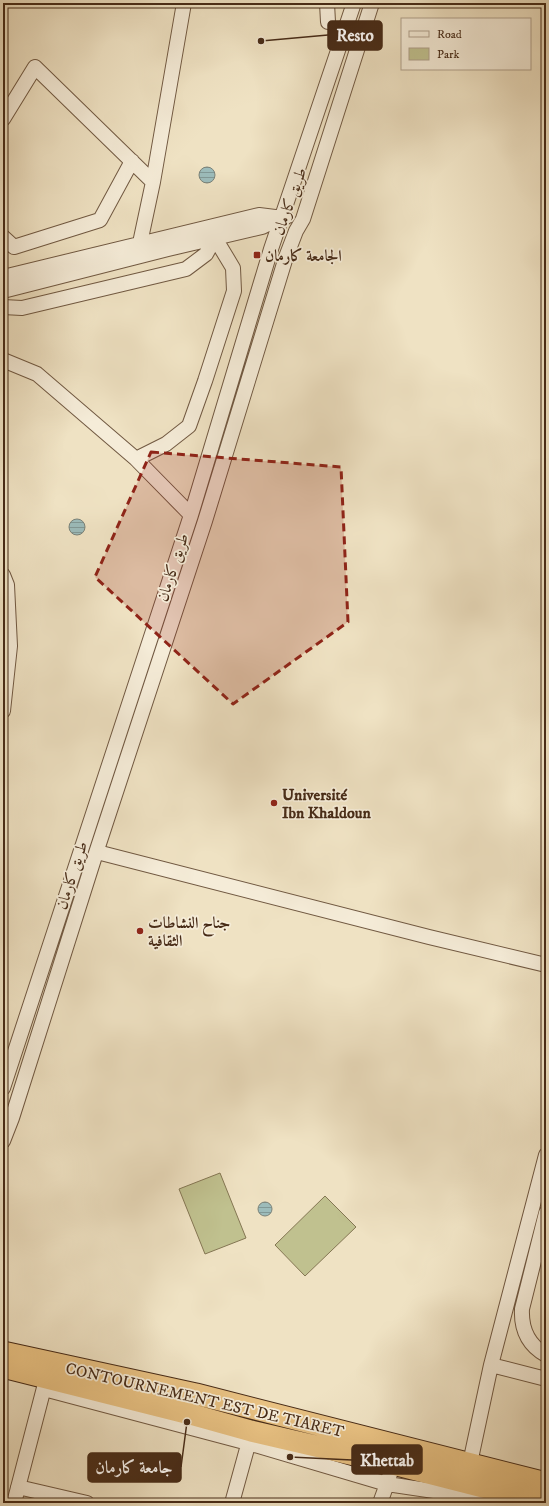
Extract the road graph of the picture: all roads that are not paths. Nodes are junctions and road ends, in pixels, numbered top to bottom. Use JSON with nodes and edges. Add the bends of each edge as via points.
{"nodes":[{"id":1,"x":184,"y":3,"type":"edge"},
{"id":2,"x":327,"y":3,"type":"edge"},
{"id":3,"x":354,"y":3,"type":"edge"},
{"id":4,"x":372,"y":3,"type":"edge"},
{"id":5,"x":328,"y":22,"type":"dead end"},
{"id":6,"x":3,"y":119,"type":"edge"},
{"id":7,"x":132,"y":161,"type":"junction"},
{"id":8,"x":153,"y":182,"type":"junction"},
{"id":9,"x":282,"y":217,"type":"junction"},
{"id":10,"x":300,"y":225,"type":"junction"},
{"id":11,"x":3,"y":237,"type":"edge"},
{"id":12,"x":215,"y":238,"type":"junction"},
{"id":13,"x":140,"y":243,"type":"junction"},
{"id":14,"x":3,"y":277,"type":"edge"},
{"id":15,"x":3,"y":291,"type":"edge"},
{"id":16,"x":3,"y":307,"type":"edge"},
{"id":17,"x":3,"y":360,"type":"edge"},
{"id":18,"x":136,"y":459,"type":"junction"},
{"id":19,"x":191,"y":515,"type":"junction"},
{"id":20,"x":3,"y":575,"type":"edge"},
{"id":21,"x":6,"y":661,"type":"edge"},
{"id":22,"x":3,"y":711,"type":"edge"},
{"id":23,"x":97,"y":852,"type":"junction"},
{"id":24,"x":546,"y":965,"type":"edge"},
{"id":25,"x":3,"y":1088,"type":"edge"},
{"id":26,"x":3,"y":1141,"type":"edge"},
{"id":27,"x":546,"y":1155,"type":"edge"},
{"id":28,"x":546,"y":1213,"type":"edge"},
{"id":29,"x":3,"y":1352,"type":"edge"},
{"id":30,"x":546,"y":1355,"type":"edge"},
{"id":31,"x":491,"y":1365,"type":"junction"},
{"id":32,"x":3,"y":1367,"type":"edge"},
{"id":33,"x":546,"y":1378,"type":"edge"},
{"id":34,"x":45,"y":1383,"type":"junction"},
{"id":35,"x":250,"y":1437,"type":"junction"},
{"id":36,"x":470,"y":1463,"type":"junction"},
{"id":37,"x":393,"y":1464,"type":"junction"},
{"id":38,"x":546,"y":1483,"type":"edge"},
{"id":39,"x":388,"y":1484,"type":"junction"},
{"id":40,"x":18,"y":1487,"type":"junction"},
{"id":41,"x":14,"y":1503,"type":"edge"},
{"id":42,"x":87,"y":1503,"type":"edge"},
{"id":43,"x":232,"y":1503,"type":"edge"},
{"id":44,"x":380,"y":1503,"type":"edge"},
{"id":45,"x":507,"y":1503,"type":"edge"},
{"id":46,"x":546,"y":1503,"type":"edge"}],
"edges":[{"from":1,"to":8,"type":"street"},
{"from":2,"to":5,"type":"street"},
{"from":3,"to":9,"type":"street","name":"طريق كارمان"},
{"from":4,"to":10,"type":"street","name":"طريق كارمان"},
{"from":6,"to":7,"type":"street","via":[[35,67]]},
{"from":7,"to":8,"type":"street"},
{"from":7,"to":11,"type":"street","via":[[100,220],[14,247]]},
{"from":8,"to":13,"type":"street"},
{"from":9,"to":10,"type":"street"},
{"from":9,"to":12,"type":"street","via":[[262,228]]},
{"from":9,"to":13,"type":"street","via":[[259,215]]},
{"from":9,"to":19,"type":"street","name":"طريق كارمان"},
{"from":10,"to":23,"type":"street","name":"طريق كارمان","via":[[286,257],[205,521]]},
{"from":12,"to":15,"type":"street"},
{"from":12,"to":16,"type":"street","via":[[206,254],[186,270],[22,308]]},
{"from":12,"to":18,"type":"street","via":[[233,268],[234,291],[205,381],[188,426],[166,444]]},
{"from":13,"to":14,"type":"street"},
{"from":17,"to":18,"type":"street","via":[[37,374]]},
{"from":18,"to":19,"type":"street"},
{"from":19,"to":25,"type":"street","name":"طريق كارمان"},
{"from":20,"to":21,"type":"street","via":[[7,586],[10,646]]},
{"from":21,"to":22,"type":"street"},
{"from":23,"to":24,"type":"street"},
{"from":23,"to":26,"type":"street","name":"طريق كارمان"},
{"from":27,"to":31,"type":"street"},
{"from":28,"to":30,"type":"street","via":[[521,1317],[528,1339]]},
{"from":29,"to":36,"type":"highway","name":"CONTOURNEMENT EST DE TIARET","via":[[196,1394]]},
{"from":31,"to":33,"type":"street"},
{"from":31,"to":36,"type":"street"},
{"from":32,"to":34,"type":"highway","name":"CONTOURNEMENT EST DE TIARET"},
{"from":34,"to":35,"type":"highway","name":"CONTOURNEMENT EST DE TIARET","via":[[190,1414]]},
{"from":34,"to":40,"type":"street"},
{"from":35,"to":37,"type":"highway","name":"CONTOURNEMENT EST DE TIARET"},
{"from":35,"to":39,"type":"street"},
{"from":35,"to":43,"type":"street"},
{"from":36,"to":38,"type":"highway","name":"CONTOURNEMENT EST DE TIARET"},
{"from":37,"to":39,"type":"street"},
{"from":37,"to":46,"type":"highway","name":"CONTOURNEMENT EST DE TIARET"},
{"from":39,"to":44,"type":"street"},
{"from":39,"to":45,"type":"street"},
{"from":40,"to":41,"type":"street"},
{"from":40,"to":42,"type":"street"}]}
